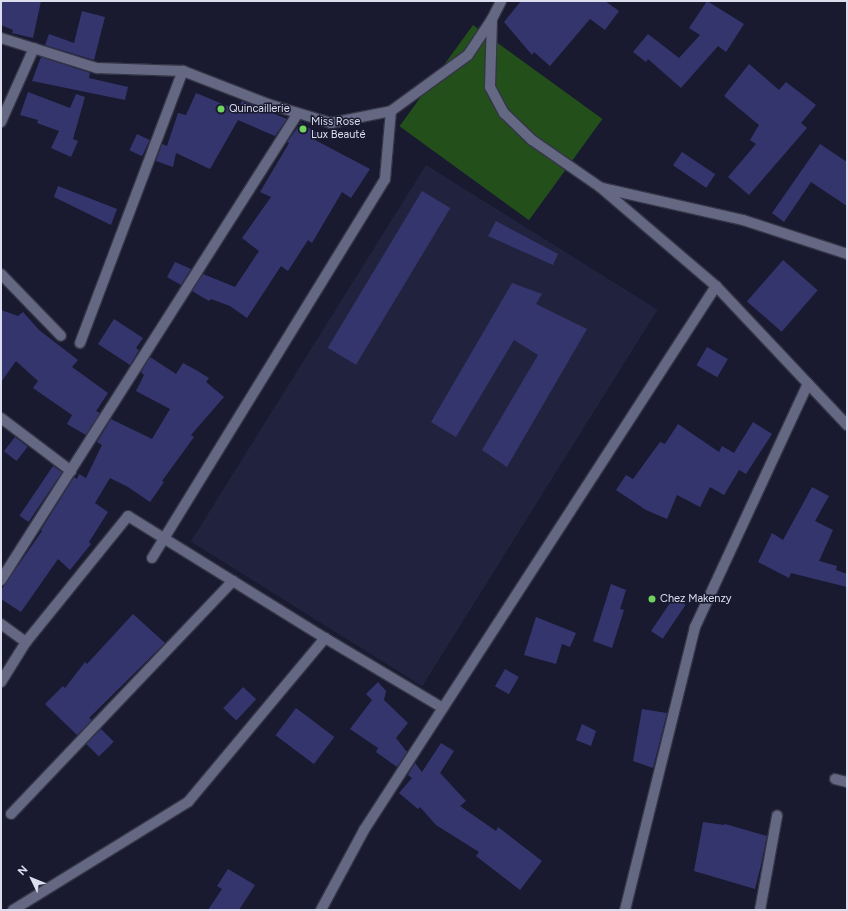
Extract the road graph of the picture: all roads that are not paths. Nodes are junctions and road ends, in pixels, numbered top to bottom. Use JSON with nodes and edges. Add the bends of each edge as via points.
{"nodes":[{"id":1,"x":500,"y":1,"type":"edge"},
{"id":2,"x":492,"y":19,"type":"junction"},
{"id":3,"x":1,"y":38,"type":"edge"},
{"id":4,"x":34,"y":48,"type":"junction"},
{"id":5,"x":183,"y":71,"type":"junction"},
{"id":6,"x":390,"y":111,"type":"junction"},
{"id":7,"x":298,"y":113,"type":"junction"},
{"id":8,"x":1,"y":122,"type":"edge"},
{"id":9,"x":600,"y":187,"type":"junction"},
{"id":10,"x":847,"y":254,"type":"edge"},
{"id":11,"x":1,"y":274,"type":"edge"},
{"id":12,"x":716,"y":286,"type":"junction"},
{"id":13,"x":61,"y":336,"type":"dead end"},
{"id":14,"x":80,"y":343,"type":"dead end"},
{"id":15,"x":808,"y":384,"type":"junction"},
{"id":16,"x":1,"y":418,"type":"edge"},
{"id":17,"x":847,"y":425,"type":"edge"},
{"id":18,"x":71,"y":471,"type":"junction"},
{"id":19,"x":164,"y":538,"type":"junction"},
{"id":20,"x":152,"y":558,"type":"dead end"},
{"id":21,"x":1,"y":580,"type":"edge"},
{"id":22,"x":233,"y":581,"type":"junction"},
{"id":23,"x":1,"y":624,"type":"edge"},
{"id":24,"x":325,"y":638,"type":"junction"},
{"id":25,"x":26,"y":642,"type":"junction"},
{"id":26,"x":1,"y":682,"type":"edge"},
{"id":27,"x":443,"y":708,"type":"junction"},
{"id":28,"x":834,"y":779,"type":"dead end"},
{"id":29,"x":847,"y":782,"type":"edge"},
{"id":30,"x":11,"y":814,"type":"dead end"},
{"id":31,"x":777,"y":816,"type":"dead end"},
{"id":32,"x":14,"y":910,"type":"edge"},
{"id":33,"x":321,"y":910,"type":"edge"},
{"id":34,"x":625,"y":910,"type":"edge"},
{"id":35,"x":760,"y":910,"type":"edge"}],
"edges":[{"from":1,"to":2,"type":"street"},
{"from":2,"to":6,"type":"street","via":[[468,55]]},
{"from":2,"to":9,"type":"street","via":[[490,86],[504,113],[532,140]]},
{"from":3,"to":4,"type":"street"},
{"from":4,"to":5,"type":"street","via":[[97,68]]},
{"from":4,"to":8,"type":"street"},
{"from":5,"to":7,"type":"street"},
{"from":5,"to":14,"type":"street"},
{"from":6,"to":7,"type":"street","via":[[331,123]]},
{"from":6,"to":19,"type":"street","via":[[385,179]]},
{"from":7,"to":18,"type":"street"},
{"from":9,"to":10,"type":"street","via":[[743,220]]},
{"from":9,"to":12,"type":"street"},
{"from":11,"to":13,"type":"street"},
{"from":12,"to":15,"type":"street"},
{"from":12,"to":27,"type":"street"},
{"from":15,"to":17,"type":"street"},
{"from":15,"to":34,"type":"street","via":[[695,627]]},
{"from":16,"to":18,"type":"street"},
{"from":18,"to":21,"type":"street"},
{"from":19,"to":20,"type":"street"},
{"from":19,"to":22,"type":"street"},
{"from":19,"to":25,"type":"street","via":[[128,516]]},
{"from":22,"to":24,"type":"street"},
{"from":22,"to":30,"type":"street"},
{"from":23,"to":25,"type":"street"},
{"from":24,"to":27,"type":"street"},
{"from":24,"to":32,"type":"street","via":[[188,802]]},
{"from":25,"to":26,"type":"street"},
{"from":27,"to":33,"type":"street","via":[[364,830]]},
{"from":28,"to":29,"type":"street"},
{"from":31,"to":35,"type":"street"}]}
